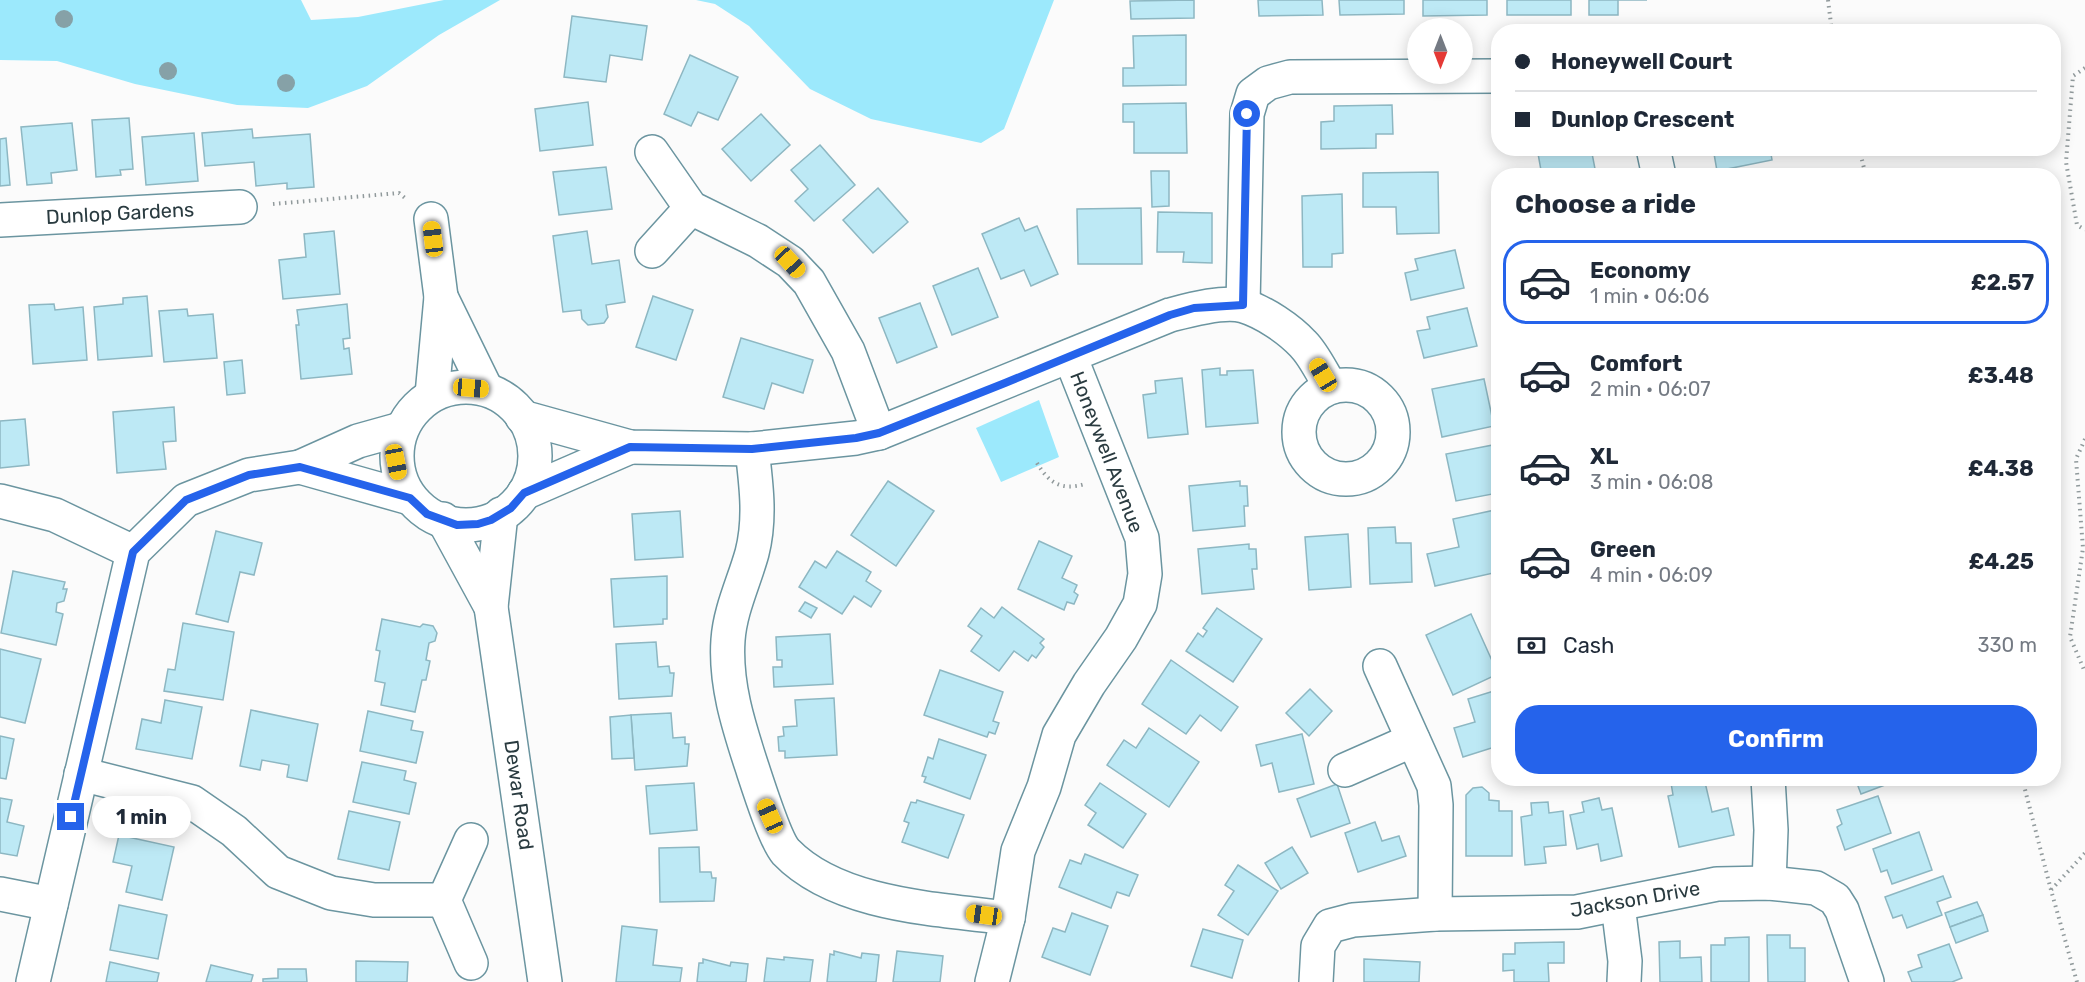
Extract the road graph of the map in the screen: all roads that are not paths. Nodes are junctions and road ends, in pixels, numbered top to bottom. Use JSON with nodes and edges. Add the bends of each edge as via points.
{"nodes":[{"id":1,"x":1491,"y":76,"type":"edge"},
{"id":2,"x":652,"y":152,"type":"dead end"},
{"id":3,"x":240,"y":207,"type":"road end"},
{"id":4,"x":691,"y":208,"type":"junction"},
{"id":5,"x":431,"y":219,"type":"road end"},
{"id":6,"x":0,"y":220,"type":"edge"},
{"id":7,"x":652,"y":251,"type":"dead end"},
{"id":8,"x":441,"y":297,"type":"junction"},
{"id":9,"x":1243,"y":305,"type":"junction"},
{"id":10,"x":1070,"y":356,"type":"junction"},
{"id":11,"x":1331,"y":387,"type":"dead end"},
{"id":12,"x":486,"y":389,"type":"junction"},
{"id":13,"x":432,"y":394,"type":"junction"},
{"id":14,"x":522,"y":417,"type":"junction"},
{"id":15,"x":401,"y":429,"type":"junction"},
{"id":16,"x":879,"y":433,"type":"junction"},
{"id":17,"x":630,"y":447,"type":"junction"},
{"id":18,"x":752,"y":449,"type":"junction"},
{"id":19,"x":300,"y":467,"type":"junction"},
{"id":20,"x":410,"y":498,"type":"junction"},
{"id":21,"x":0,"y":501,"type":"edge"},
{"id":22,"x":512,"y":503,"type":"junction"},
{"id":23,"x":443,"y":519,"type":"junction"},
{"id":24,"x":133,"y":552,"type":"junction"},
{"id":25,"x":491,"y":607,"type":"junction"},
{"id":26,"x":1380,"y":666,"type":"dead end"},
{"id":27,"x":1413,"y":740,"type":"junction"},
{"id":28,"x":1345,"y":770,"type":"dead end"},
{"id":29,"x":81,"y":774,"type":"junction"},
{"id":30,"x":1768,"y":786,"type":"edge"},
{"id":31,"x":471,"y":840,"type":"dead end"},
{"id":32,"x":1769,"y":883,"type":"junction"},
{"id":33,"x":0,"y":894,"type":"edge"},
{"id":34,"x":444,"y":900,"type":"junction"},
{"id":35,"x":51,"y":904,"type":"junction"},
{"id":36,"x":1618,"y":905,"type":"junction"},
{"id":37,"x":1435,"y":914,"type":"junction"},
{"id":38,"x":1008,"y":918,"type":"junction"},
{"id":39,"x":471,"y":963,"type":"dead end"},
{"id":40,"x":33,"y":982,"type":"edge"},
{"id":41,"x":544,"y":982,"type":"edge"},
{"id":42,"x":992,"y":982,"type":"edge"},
{"id":43,"x":1316,"y":982,"type":"edge"},
{"id":44,"x":1624,"y":982,"type":"edge"},
{"id":45,"x":1867,"y":982,"type":"edge"}],
"edges":[{"from":1,"to":9,"type":"street","via":[[1290,77],[1268,83],[1253,94],[1247,114]]},
{"from":2,"to":4,"type":"street"},
{"from":3,"to":6,"type":"street","name":"Dunlop Gardens"},
{"from":4,"to":7,"type":"street"},
{"from":4,"to":16,"type":"street","via":[[766,246],[790,262],[809,282],[848,351]]},
{"from":5,"to":8,"type":"street"},
{"from":8,"to":12,"type":"street"},
{"from":8,"to":13,"type":"street"},
{"from":9,"to":10,"type":"street","via":[[1194,308],[1170,315]]},
{"from":9,"to":11,"type":"street","via":[[1304,344]]},
{"from":10,"to":16,"type":"street"},
{"from":10,"to":38,"type":"street","name":"Honeywell Avenue","via":[[1142,538],[1145,574],[1140,604],[1059,735],[1044,787],[1018,851]]},
{"from":12,"to":13,"type":"street","via":[[456,386]]},
{"from":12,"to":14,"type":"street","via":[[516,408]]},
{"from":13,"to":15,"type":"street","via":[[413,410]]},
{"from":14,"to":17,"type":"street"},
{"from":14,"to":22,"type":"street","via":[[535,448],[533,472]]},
{"from":15,"to":19,"type":"street","via":[[358,441]]},
{"from":15,"to":20,"type":"street","via":[[396,462]]},
{"from":16,"to":18,"type":"street"},
{"from":17,"to":18,"type":"street"},
{"from":17,"to":22,"type":"street"},
{"from":18,"to":38,"type":"street","via":[[759,507],[752,552],[728,640],[733,708],[762,798],[785,851],[848,891],[889,902]]},
{"from":19,"to":20,"type":"street"},
{"from":19,"to":24,"type":"street","via":[[249,475],[186,500]]},
{"from":20,"to":23,"type":"street","via":[[427,514]]},
{"from":21,"to":24,"type":"street","via":[[55,515]]},
{"from":22,"to":23,"type":"street","via":[[478,524],[457,525]]},
{"from":22,"to":25,"type":"street","name":"Dewar Road"},
{"from":23,"to":25,"type":"street","name":"Dewar Road"},
{"from":24,"to":29,"type":"street"},
{"from":25,"to":41,"type":"street","name":"Dewar Road"},
{"from":26,"to":27,"type":"street"},
{"from":27,"to":28,"type":"street"},
{"from":27,"to":37,"type":"street","via":[[1427,767],[1436,805]]},
{"from":29,"to":34,"type":"street","via":[[192,802],[234,831],[278,872],[331,893],[374,900]]},
{"from":29,"to":35,"type":"street"},
{"from":30,"to":32,"type":"street"},
{"from":31,"to":34,"type":"street"},
{"from":32,"to":36,"type":"street","name":"Jackson Drive","via":[[1717,884]]},
{"from":32,"to":45,"type":"street","name":"Jackson Drive","via":[[1816,888],[1835,899]]},
{"from":33,"to":35,"type":"street"},
{"from":34,"to":39,"type":"street"},
{"from":35,"to":40,"type":"street"},
{"from":36,"to":37,"type":"street","name":"Jackson Drive","via":[[1577,912]]},
{"from":36,"to":44,"type":"street"},
{"from":37,"to":43,"type":"street","name":"Jackson Drive","via":[[1353,920],[1330,926],[1318,946]]},
{"from":38,"to":42,"type":"street","name":"Honeywell Avenue"}]}
